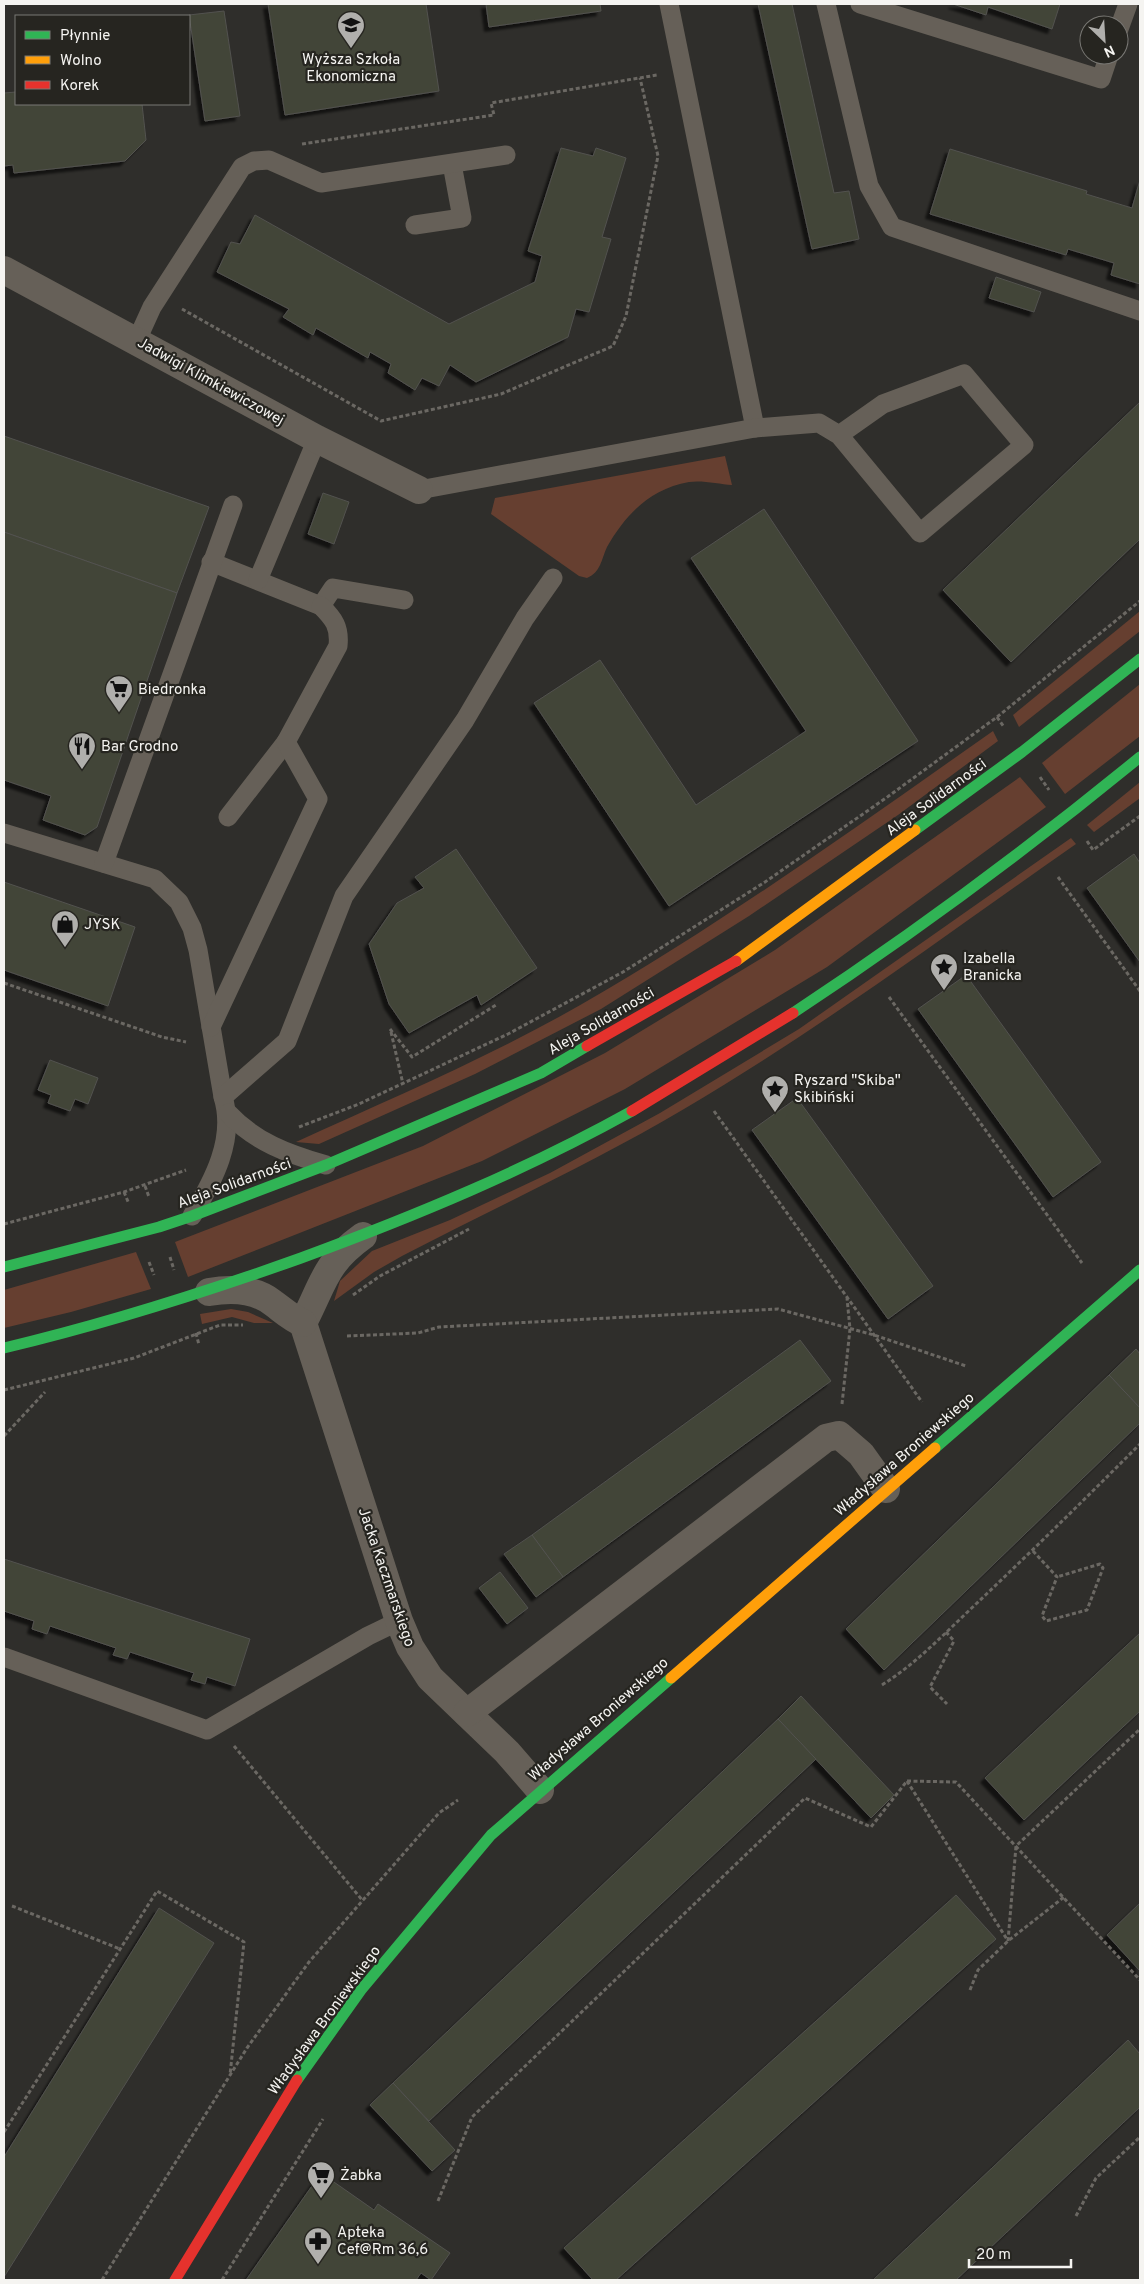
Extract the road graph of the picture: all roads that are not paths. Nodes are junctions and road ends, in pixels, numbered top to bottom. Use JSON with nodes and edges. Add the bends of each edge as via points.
{"nodes":[{"id":1,"x":669,"y":4,"type":"edge"},
{"id":2,"x":826,"y":4,"type":"edge"},
{"id":3,"x":860,"y":4,"type":"edge"},
{"id":4,"x":1106,"y":65,"type":"edge"},
{"id":5,"x":506,"y":155,"type":"dead end"},
{"id":6,"x":452,"y":164,"type":"junction"},
{"id":7,"x":415,"y":225,"type":"dead end"},
{"id":8,"x":4,"y":270,"type":"edge"},
{"id":9,"x":1140,"y":311,"type":"edge"},
{"id":10,"x":137,"y":340,"type":"junction"},
{"id":11,"x":755,"y":428,"type":"junction"},
{"id":12,"x":839,"y":435,"type":"junction"},
{"id":13,"x":317,"y":439,"type":"junction"},
{"id":14,"x":419,"y":490,"type":"joint"},
{"id":15,"x":233,"y":505,"type":"dead end"},
{"id":16,"x":211,"y":562,"type":"junction"},
{"id":17,"x":552,"y":578,"type":"dead end"},
{"id":18,"x":258,"y":580,"type":"junction"},
{"id":19,"x":404,"y":600,"type":"dead end"},
{"id":20,"x":321,"y":606,"type":"junction"},
{"id":21,"x":1140,"y":659,"type":"edge"},
{"id":22,"x":286,"y":742,"type":"junction"},
{"id":23,"x":1140,"y":757,"type":"edge"},
{"id":24,"x":228,"y":817,"type":"dead end"},
{"id":25,"x":4,"y":833,"type":"edge"},
{"id":26,"x":104,"y":863,"type":"junction"},
{"id":27,"x":211,"y":1027,"type":"junction"},
{"id":28,"x":226,"y":1105,"type":"junction"},
{"id":29,"x":326,"y":1165,"type":"junction"},
{"id":30,"x":192,"y":1216,"type":"junction"},
{"id":31,"x":366,"y":1234,"type":"junction"},
{"id":32,"x":4,"y":1267,"type":"edge"},
{"id":33,"x":1140,"y":1270,"type":"edge"},
{"id":34,"x":193,"y":1296,"type":"junction"},
{"id":35,"x":303,"y":1323,"type":"junction"},
{"id":36,"x":4,"y":1348,"type":"edge"},
{"id":37,"x":886,"y":1489,"type":"junction"},
{"id":38,"x":399,"y":1621,"type":"junction"},
{"id":39,"x":4,"y":1658,"type":"edge"},
{"id":40,"x":467,"y":1713,"type":"junction"},
{"id":41,"x":540,"y":1790,"type":"junction"},
{"id":42,"x":175,"y":2280,"type":"edge"}],
"edges":[{"from":1,"to":11,"type":"lane"},
{"from":2,"to":9,"type":"lane","via":[[869,186],[892,227]]},
{"from":3,"to":4,"type":"lane","via":[[1101,79]]},
{"from":5,"to":6,"type":"lane"},
{"from":6,"to":7,"type":"lane","via":[[462,218]]},
{"from":6,"to":10,"type":"lane","via":[[321,183],[269,160],[254,160],[242,167],[159,296]]},
{"from":8,"to":10,"type":"street","name":"Jadwigi Klimkiewiczowej"},
{"from":10,"to":13,"type":"street","name":"Jadwigi Klimkiewiczowej"},
{"from":11,"to":12,"type":"lane","via":[[818,423]]},
{"from":11,"to":14,"type":"lane"},
{"from":12,"to":12,"type":"lane","via":[[920,533],[1024,445],[964,374],[883,404]]},
{"from":13,"to":14,"type":"street","name":"Jadwigi Klimkiewiczowej"},
{"from":13,"to":18,"type":"lane"},
{"from":15,"to":16,"type":"lane"},
{"from":16,"to":18,"type":"lane"},
{"from":16,"to":26,"type":"lane"},
{"from":17,"to":28,"type":"lane","via":[[465,720],[344,896],[287,1041]]},
{"from":18,"to":20,"type":"lane"},
{"from":19,"to":20,"type":"lane","via":[[333,588]]},
{"from":20,"to":22,"type":"lane","via":[[334,619],[340,632],[338,646]]},
{"from":21,"to":29,"type":"main road","name":"Aleja Solidarności","via":[[1022,752],[742,957],[541,1073]]},
{"from":22,"to":24,"type":"lane"},
{"from":22,"to":27,"type":"lane","via":[[318,798]]},
{"from":23,"to":31,"type":"main road","via":[[1068,816],[882,954],[761,1034],[647,1102],[496,1181]]},
{"from":25,"to":26,"type":"lane"},
{"from":26,"to":27,"type":"lane","via":[[155,879],[179,902],[196,943]]},
{"from":27,"to":28,"type":"lane"},
{"from":28,"to":29,"type":"lane","via":[[243,1129],[262,1142]]},
{"from":28,"to":30,"type":"lane","via":[[222,1157]]},
{"from":29,"to":30,"type":"main road","name":"Aleja Solidarności"},
{"from":30,"to":32,"type":"main road","name":"Aleja Solidarności"},
{"from":31,"to":34,"type":"main road"},
{"from":31,"to":35,"type":"street","via":[[342,1251],[324,1275]]},
{"from":33,"to":37,"type":"main road","name":"Władysława Broniewskiego"},
{"from":34,"to":35,"type":"street","via":[[226,1289],[250,1292]]},
{"from":34,"to":36,"type":"main road","via":[[80,1330]]},
{"from":35,"to":38,"type":"street","name":"Jacka Kaczmarskiego"},
{"from":37,"to":40,"type":"street","via":[[861,1454],[839,1435],[826,1438]]},
{"from":37,"to":41,"type":"main road","name":"Władysława Broniewskiego"},
{"from":38,"to":39,"type":"lane","via":[[207,1730]]},
{"from":38,"to":40,"type":"street","name":"Jacka Kaczmarskiego","via":[[420,1665]]},
{"from":40,"to":41,"type":"street","name":"Jacka Kaczmarskiego"},
{"from":41,"to":42,"type":"main road","name":"Władysława Broniewskiego","via":[[491,1834],[361,1990],[287,2094]]}]}
